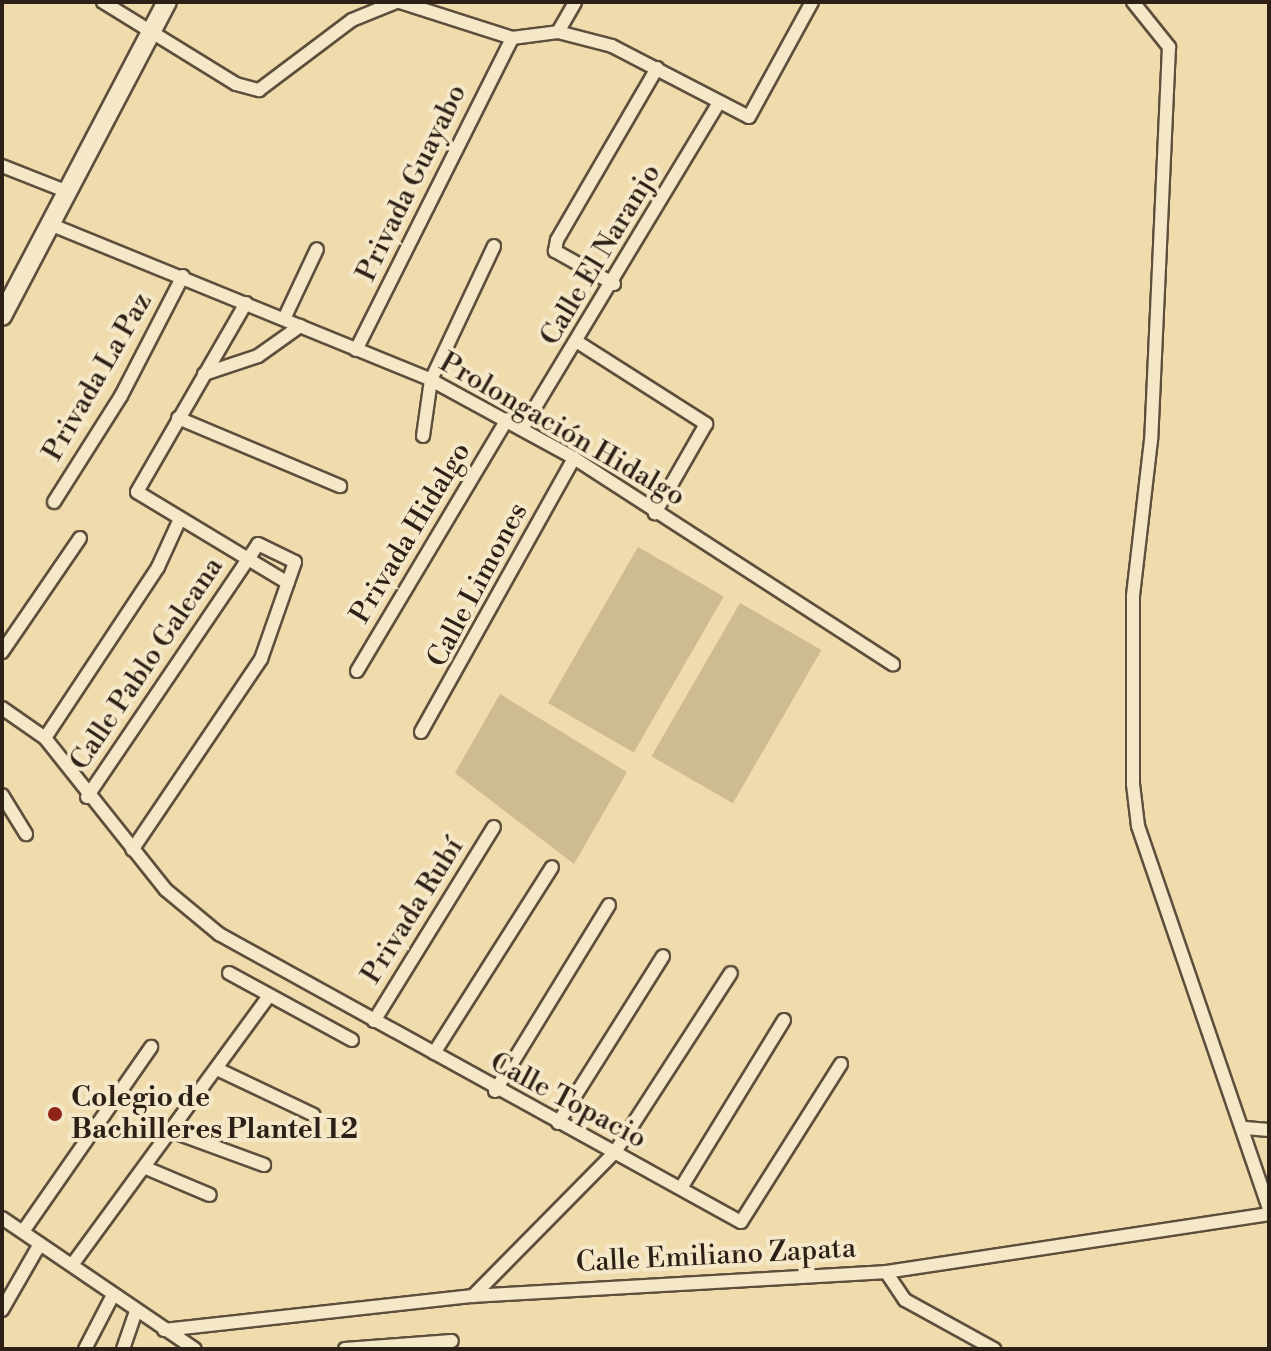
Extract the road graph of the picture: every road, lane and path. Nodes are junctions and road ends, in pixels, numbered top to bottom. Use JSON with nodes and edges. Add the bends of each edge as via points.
{"nodes":[{"id":1,"x":103,"y":2,"type":"edge"},
{"id":2,"x":167,"y":2,"type":"edge"},
{"id":3,"x":398,"y":2,"type":"edge"},
{"id":4,"x":575,"y":2,"type":"edge"},
{"id":5,"x":812,"y":2,"type":"edge"},
{"id":6,"x":1133,"y":2,"type":"edge"},
{"id":7,"x":558,"y":32,"type":"junction"},
{"id":8,"x":150,"y":34,"type":"junction"},
{"id":9,"x":512,"y":38,"type":"junction"},
{"id":10,"x":657,"y":68,"type":"junction"},
{"id":11,"x":718,"y":104,"type":"junction"},
{"id":12,"x":2,"y":166,"type":"edge"},
{"id":13,"x":68,"y":192,"type":"junction"},
{"id":14,"x":52,"y":225,"type":"junction"},
{"id":15,"x":494,"y":246,"type":"dead end"},
{"id":16,"x":317,"y":249,"type":"dead end"},
{"id":17,"x":183,"y":276,"type":"junction"},
{"id":18,"x":614,"y":284,"type":"junction"},
{"id":19,"x":8,"y":289,"type":"edge"},
{"id":20,"x":246,"y":303,"type":"junction"},
{"id":21,"x":2,"y":316,"type":"edge"},
{"id":22,"x":284,"y":319,"type":"junction"},
{"id":23,"x":300,"y":326,"type":"junction"},
{"id":24,"x":579,"y":343,"type":"junction"},
{"id":25,"x":356,"y":350,"type":"junction"},
{"id":26,"x":204,"y":374,"type":"junction"},
{"id":27,"x":431,"y":380,"type":"junction"},
{"id":28,"x":178,"y":418,"type":"junction"},
{"id":29,"x":507,"y":419,"type":"junction"},
{"id":30,"x":522,"y":429,"type":"junction"},
{"id":31,"x":423,"y":436,"type":"dead end"},
{"id":32,"x":574,"y":458,"type":"junction"},
{"id":33,"x":340,"y":486,"type":"dead end"},
{"id":34,"x":54,"y":502,"type":"dead end"},
{"id":35,"x":655,"y":513,"type":"junction"},
{"id":36,"x":180,"y":519,"type":"junction"},
{"id":37,"x":80,"y":538,"type":"dead end"},
{"id":38,"x":247,"y":557,"type":"junction"},
{"id":39,"x":288,"y":583,"type":"junction"},
{"id":40,"x":2,"y":652,"type":"edge"},
{"id":41,"x":893,"y":664,"type":"dead end"},
{"id":42,"x":357,"y":671,"type":"dead end"},
{"id":43,"x":2,"y":708,"type":"edge"},
{"id":44,"x":421,"y":732,"type":"dead end"},
{"id":45,"x":45,"y":738,"type":"junction"},
{"id":46,"x":2,"y":795,"type":"edge"},
{"id":47,"x":87,"y":797,"type":"junction"},
{"id":48,"x":494,"y":827,"type":"dead end"},
{"id":49,"x":26,"y":834,"type":"dead end"},
{"id":50,"x":132,"y":850,"type":"junction"},
{"id":51,"x":552,"y":867,"type":"dead end"},
{"id":52,"x":609,"y":905,"type":"dead end"},
{"id":53,"x":663,"y":956,"type":"dead end"},
{"id":54,"x":229,"y":973,"type":"dead end"},
{"id":55,"x":731,"y":973,"type":"dead end"},
{"id":56,"x":269,"y":996,"type":"junction"},
{"id":57,"x":784,"y":1020,"type":"dead end"},
{"id":58,"x":374,"y":1021,"type":"junction"},
{"id":59,"x":352,"y":1040,"type":"dead end"},
{"id":60,"x":151,"y":1047,"type":"dead end"},
{"id":61,"x":434,"y":1053,"type":"junction"},
{"id":62,"x":841,"y":1064,"type":"dead end"},
{"id":63,"x":217,"y":1069,"type":"junction"},
{"id":64,"x":495,"y":1091,"type":"junction"},
{"id":65,"x":314,"y":1115,"type":"dead end"},
{"id":66,"x":558,"y":1123,"type":"junction"},
{"id":67,"x":1245,"y":1128,"type":"junction"},
{"id":68,"x":1269,"y":1130,"type":"edge"},
{"id":69,"x":174,"y":1132,"type":"junction"},
{"id":70,"x":615,"y":1152,"type":"junction"},
{"id":71,"x":264,"y":1165,"type":"dead end"},
{"id":72,"x":146,"y":1168,"type":"junction"},
{"id":73,"x":681,"y":1188,"type":"junction"},
{"id":74,"x":210,"y":1195,"type":"dead end"},
{"id":75,"x":1269,"y":1211,"type":"edge"},
{"id":76,"x":2,"y":1218,"type":"edge"},
{"id":77,"x":24,"y":1230,"type":"junction"},
{"id":78,"x":40,"y":1244,"type":"junction"},
{"id":79,"x":72,"y":1265,"type":"junction"},
{"id":80,"x":886,"y":1272,"type":"junction"},
{"id":81,"x":473,"y":1296,"type":"junction"},
{"id":82,"x":112,"y":1297,"type":"junction"},
{"id":83,"x":2,"y":1310,"type":"edge"},
{"id":84,"x":136,"y":1312,"type":"junction"},
{"id":85,"x":164,"y":1330,"type":"junction"},
{"id":86,"x":452,"y":1341,"type":"dead end"},
{"id":87,"x":426,"y":1345,"type":"edge"},
{"id":88,"x":85,"y":1349,"type":"edge"},
{"id":89,"x":123,"y":1349,"type":"edge"},
{"id":90,"x":195,"y":1349,"type":"edge"},
{"id":91,"x":345,"y":1349,"type":"edge"},
{"id":92,"x":994,"y":1349,"type":"edge"}],
"edges":[{"from":1,"to":8,"type":"street"},
{"from":2,"to":8,"type":"main road"},
{"from":3,"to":8,"type":"street","via":[[352,20],[259,90]]},
{"from":3,"to":9,"type":"street"},
{"from":4,"to":7,"type":"street"},
{"from":5,"to":11,"type":"street","via":[[749,117]]},
{"from":6,"to":67,"type":"street","via":[[1169,47],[1151,440],[1133,596],[1133,784],[1138,826]]},
{"from":7,"to":9,"type":"street"},
{"from":7,"to":10,"type":"street"},
{"from":8,"to":13,"type":"main road"},
{"from":9,"to":25,"type":"street","name":"Privada Guayabo"},
{"from":10,"to":11,"type":"street"},
{"from":10,"to":18,"type":"street","via":[[557,240],[555,251]]},
{"from":11,"to":18,"type":"street","name":"Calle El Naranjo"},
{"from":12,"to":13,"type":"street"},
{"from":13,"to":14,"type":"main road"},
{"from":14,"to":17,"type":"street","name":"Prolongación Hidalgo"},
{"from":14,"to":19,"type":"main road"},
{"from":15,"to":27,"type":"street"},
{"from":16,"to":22,"type":"street"},
{"from":17,"to":20,"type":"street","name":"Prolongación Hidalgo"},
{"from":17,"to":34,"type":"street","name":"Privada La Paz","via":[[121,396]]},
{"from":18,"to":24,"type":"street","name":"Calle El Naranjo"},
{"from":19,"to":21,"type":"main road"},
{"from":20,"to":22,"type":"street","name":"Prolongación Hidalgo"},
{"from":20,"to":26,"type":"street"},
{"from":22,"to":23,"type":"street","name":"Prolongación Hidalgo"},
{"from":23,"to":25,"type":"street","name":"Prolongación Hidalgo"},
{"from":23,"to":26,"type":"street","via":[[258,356]]},
{"from":24,"to":30,"type":"street","name":"Calle El Naranjo"},
{"from":24,"to":35,"type":"street","via":[[706,424]]},
{"from":25,"to":27,"type":"street","name":"Prolongación Hidalgo"},
{"from":26,"to":28,"type":"street"},
{"from":27,"to":29,"type":"street","name":"Prolongación Hidalgo"},
{"from":27,"to":31,"type":"street"},
{"from":28,"to":33,"type":"street"},
{"from":28,"to":36,"type":"street","via":[[137,492]]},
{"from":29,"to":30,"type":"street","name":"Prolongación Hidalgo"},
{"from":29,"to":42,"type":"street","name":"Privada Hidalgo"},
{"from":30,"to":32,"type":"street","name":"Prolongación Hidalgo"},
{"from":32,"to":35,"type":"street","name":"Prolongación Hidalgo"},
{"from":32,"to":44,"type":"street","name":"Calle Limones"},
{"from":35,"to":41,"type":"street","name":"Prolongación Hidalgo"},
{"from":36,"to":38,"type":"street"},
{"from":36,"to":45,"type":"street","via":[[158,567]]},
{"from":37,"to":40,"type":"street"},
{"from":38,"to":39,"type":"street"},
{"from":38,"to":39,"type":"street","name":"Calle Pablo Galeana","via":[[258,544],[295,562]]},
{"from":38,"to":47,"type":"street","name":"Calle Pablo Galeana"},
{"from":39,"to":50,"type":"street","via":[[261,659]]},
{"from":43,"to":45,"type":"street","name":"Calle Topacio"},
{"from":45,"to":47,"type":"street","name":"Calle Topacio"},
{"from":46,"to":49,"type":"street"},
{"from":47,"to":50,"type":"street","name":"Calle Topacio"},
{"from":48,"to":58,"type":"street","name":"Privada Rubí"},
{"from":50,"to":58,"type":"street","name":"Calle Topacio","via":[[166,890],[219,934]]},
{"from":51,"to":61,"type":"street"},
{"from":52,"to":64,"type":"street"},
{"from":53,"to":66,"type":"street"},
{"from":54,"to":56,"type":"street"},
{"from":55,"to":70,"type":"street"},
{"from":56,"to":59,"type":"street"},
{"from":56,"to":63,"type":"street"},
{"from":57,"to":73,"type":"street"},
{"from":58,"to":61,"type":"street","name":"Calle Topacio"},
{"from":60,"to":77,"type":"street"},
{"from":61,"to":64,"type":"street","name":"Calle Topacio"},
{"from":62,"to":73,"type":"street","name":"Calle Topacio","via":[[741,1222]]},
{"from":63,"to":65,"type":"street"},
{"from":63,"to":69,"type":"street"},
{"from":64,"to":66,"type":"street","name":"Calle Topacio"},
{"from":66,"to":70,"type":"street","name":"Calle Topacio"},
{"from":67,"to":68,"type":"street"},
{"from":67,"to":75,"type":"street"},
{"from":69,"to":71,"type":"street"},
{"from":69,"to":72,"type":"street"},
{"from":70,"to":73,"type":"street","name":"Calle Topacio"},
{"from":70,"to":81,"type":"street"},
{"from":72,"to":74,"type":"street"},
{"from":72,"to":79,"type":"street"},
{"from":75,"to":80,"type":"street","name":"Calle Emiliano Zapata"},
{"from":76,"to":77,"type":"street"},
{"from":77,"to":78,"type":"street"},
{"from":78,"to":79,"type":"street"},
{"from":78,"to":83,"type":"street"},
{"from":79,"to":82,"type":"street"},
{"from":80,"to":81,"type":"street","name":"Calle Emiliano Zapata"},
{"from":80,"to":92,"type":"street","via":[[905,1300]]},
{"from":81,"to":85,"type":"street","name":"Calle Emiliano Zapata"},
{"from":82,"to":84,"type":"street"},
{"from":82,"to":88,"type":"street"},
{"from":84,"to":85,"type":"street"},
{"from":84,"to":89,"type":"street"},
{"from":85,"to":90,"type":"street"},
{"from":86,"to":87,"type":"street"},
{"from":87,"to":91,"type":"street"}]}
